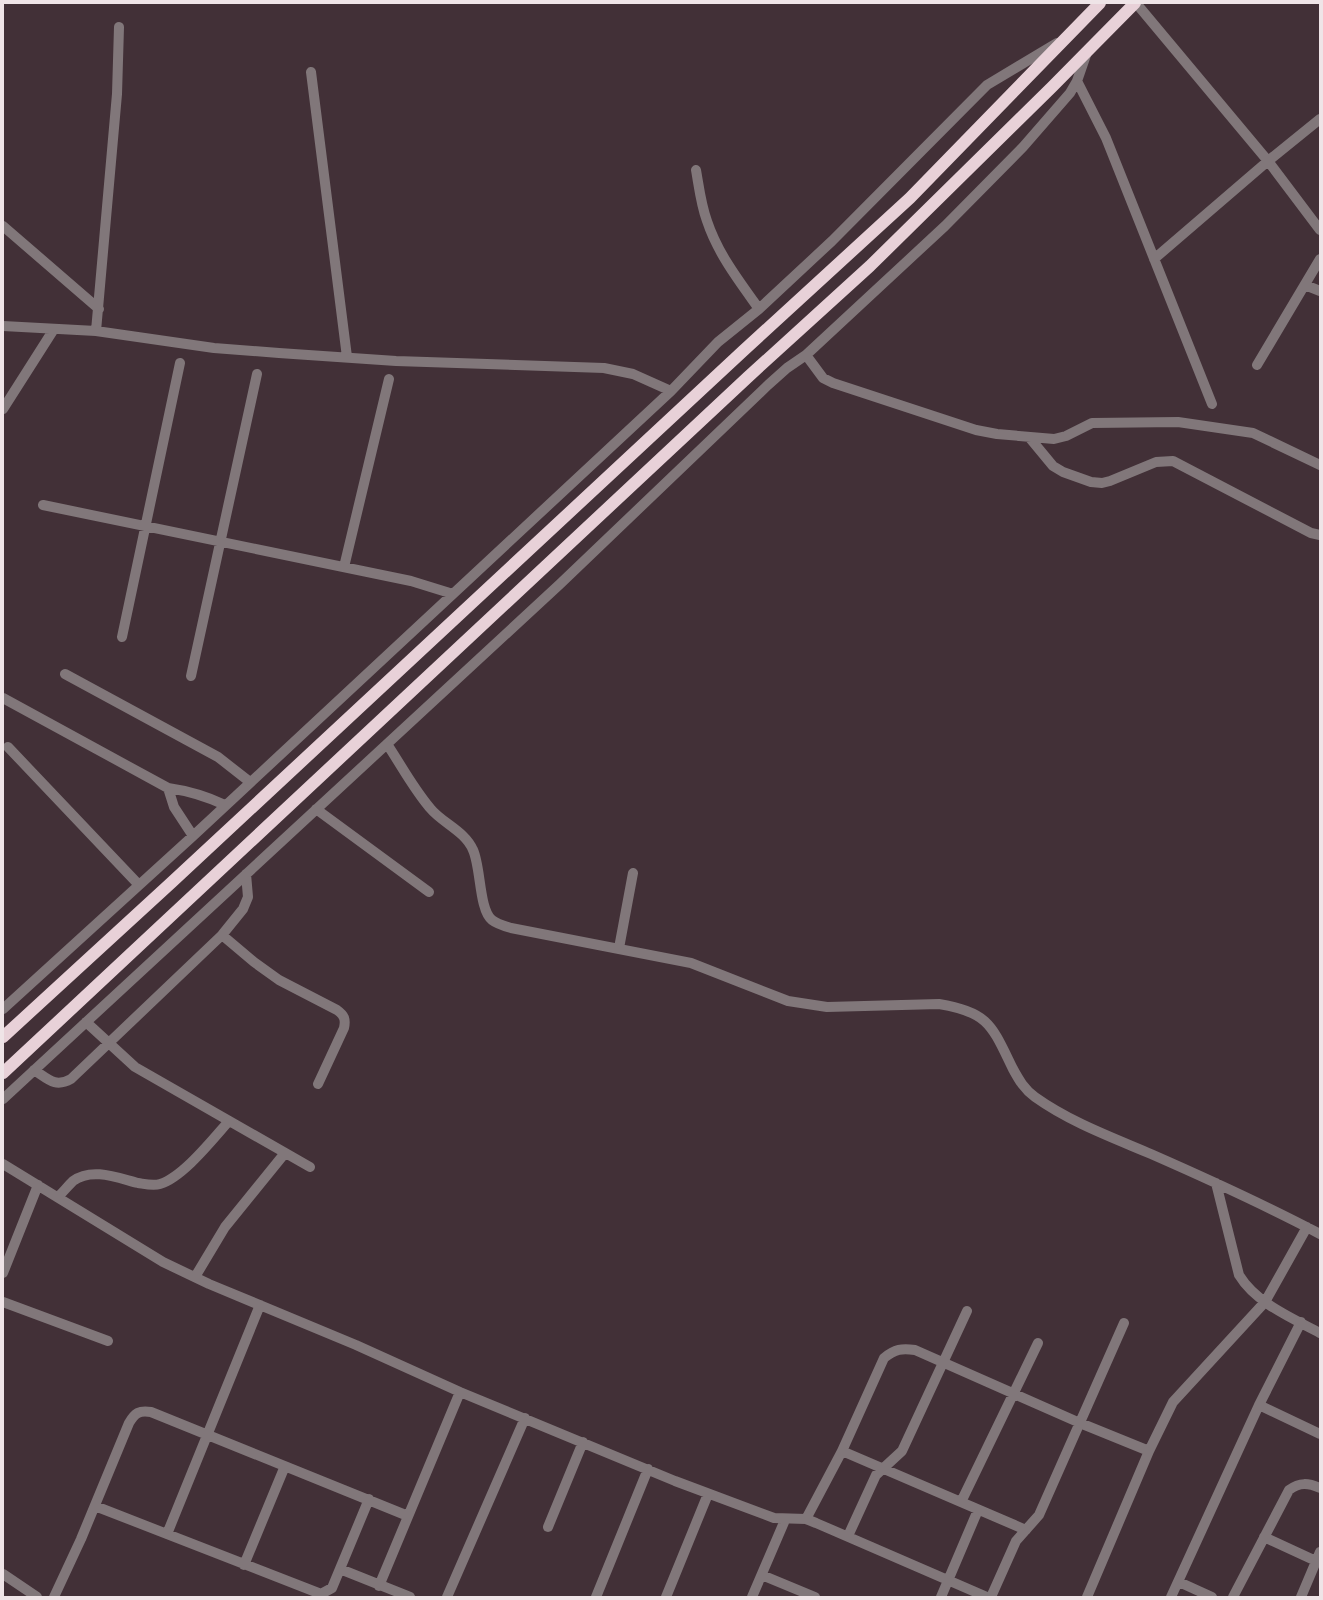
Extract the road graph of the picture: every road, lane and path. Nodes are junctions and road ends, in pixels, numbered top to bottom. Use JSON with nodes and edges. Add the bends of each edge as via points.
{"nodes":[{"id":1,"x":1100,"y":3,"type":"edge"},
{"id":2,"x":1135,"y":3,"type":"edge"},
{"id":3,"x":119,"y":27,"type":"dead end"},
{"id":4,"x":1068,"y":37,"type":"junction"},
{"id":5,"x":1088,"y":51,"type":"junction"},
{"id":6,"x":310,"y":72,"type":"dead end"},
{"id":7,"x":1077,"y":81,"type":"junction"},
{"id":8,"x":1320,"y":119,"type":"edge"},
{"id":9,"x":1268,"y":161,"type":"junction"},
{"id":10,"x":696,"y":170,"type":"dead end"},
{"id":11,"x":3,"y":226,"type":"edge"},
{"id":12,"x":1320,"y":230,"type":"edge"},
{"id":13,"x":1154,"y":259,"type":"junction"},
{"id":14,"x":1320,"y":259,"type":"edge"},
{"id":15,"x":1305,"y":285,"type":"junction"},
{"id":16,"x":1320,"y":291,"type":"edge"},
{"id":17,"x":98,"y":309,"type":"junction"},
{"id":18,"x":759,"y":309,"type":"junction"},
{"id":19,"x":3,"y":326,"type":"edge"},
{"id":20,"x":54,"y":329,"type":"junction"},
{"id":21,"x":96,"y":331,"type":"junction"},
{"id":22,"x":806,"y":355,"type":"junction"},
{"id":23,"x":347,"y":357,"type":"junction"},
{"id":24,"x":180,"y":363,"type":"dead end"},
{"id":25,"x":1257,"y":365,"type":"dead end"},
{"id":26,"x":257,"y":374,"type":"dead end"},
{"id":27,"x":389,"y":379,"type":"dead end"},
{"id":28,"x":671,"y":391,"type":"junction"},
{"id":29,"x":1212,"y":404,"type":"dead end"},
{"id":30,"x":3,"y":409,"type":"edge"},
{"id":31,"x":1029,"y":437,"type":"junction"},
{"id":32,"x":1320,"y":465,"type":"edge"},
{"id":33,"x":43,"y":505,"type":"dead end"},
{"id":34,"x":145,"y":526,"type":"junction"},
{"id":35,"x":1320,"y":535,"type":"edge"},
{"id":36,"x":221,"y":542,"type":"junction"},
{"id":37,"x":344,"y":568,"type":"junction"},
{"id":38,"x":453,"y":594,"type":"junction"},
{"id":39,"x":122,"y":637,"type":"dead end"},
{"id":40,"x":65,"y":674,"type":"dead end"},
{"id":41,"x":191,"y":676,"type":"dead end"},
{"id":42,"x":3,"y":698,"type":"edge"},
{"id":43,"x":387,"y":744,"type":"junction"},
{"id":44,"x":8,"y":747,"type":"dead end"},
{"id":45,"x":250,"y":782,"type":"junction"},
{"id":46,"x":168,"y":788,"type":"junction"},
{"id":47,"x":225,"y":805,"type":"junction"},
{"id":48,"x":316,"y":809,"type":"junction"},
{"id":49,"x":193,"y":836,"type":"junction"},
{"id":50,"x":633,"y":873,"type":"dead end"},
{"id":51,"x":246,"y":874,"type":"junction"},
{"id":52,"x":139,"y":885,"type":"junction"},
{"id":53,"x":429,"y":892,"type":"dead end"},
{"id":54,"x":222,"y":935,"type":"junction"},
{"id":55,"x":619,"y":948,"type":"junction"},
{"id":56,"x":3,"y":1009,"type":"edge"},
{"id":57,"x":86,"y":1022,"type":"junction"},
{"id":58,"x":3,"y":1037,"type":"edge"},
{"id":59,"x":108,"y":1044,"type":"junction"},
{"id":60,"x":34,"y":1070,"type":"junction"},
{"id":61,"x":3,"y":1073,"type":"edge"},
{"id":62,"x":318,"y":1084,"type":"dead end"},
{"id":63,"x":3,"y":1100,"type":"edge"},
{"id":64,"x":229,"y":1121,"type":"junction"},
{"id":65,"x":285,"y":1153,"type":"junction"},
{"id":66,"x":3,"y":1164,"type":"edge"},
{"id":67,"x":310,"y":1167,"type":"dead end"},
{"id":68,"x":1216,"y":1183,"type":"junction"},
{"id":69,"x":38,"y":1185,"type":"junction"},
{"id":70,"x":58,"y":1197,"type":"junction"},
{"id":71,"x":1307,"y":1227,"type":"junction"},
{"id":72,"x":1320,"y":1234,"type":"edge"},
{"id":73,"x":3,"y":1273,"type":"edge"},
{"id":74,"x":195,"y":1277,"type":"junction"},
{"id":75,"x":3,"y":1302,"type":"edge"},
{"id":76,"x":1265,"y":1302,"type":"junction"},
{"id":77,"x":260,"y":1305,"type":"junction"},
{"id":78,"x":967,"y":1311,"type":"dead end"},
{"id":79,"x":1300,"y":1322,"type":"junction"},
{"id":80,"x":1124,"y":1323,"type":"dead end"},
{"id":81,"x":1320,"y":1333,"type":"edge"},
{"id":82,"x":108,"y":1341,"type":"dead end"},
{"id":83,"x":1038,"y":1343,"type":"dead end"},
{"id":84,"x":943,"y":1363,"type":"junction"},
{"id":85,"x":460,"y":1392,"type":"junction"},
{"id":86,"x":1013,"y":1394,"type":"junction"},
{"id":87,"x":1259,"y":1405,"type":"junction"},
{"id":88,"x":525,"y":1418,"type":"junction"},
{"id":89,"x":1080,"y":1423,"type":"junction"},
{"id":90,"x":1320,"y":1434,"type":"edge"},
{"id":91,"x":208,"y":1435,"type":"junction"},
{"id":92,"x":583,"y":1442,"type":"junction"},
{"id":93,"x":842,"y":1451,"type":"junction"},
{"id":94,"x":1149,"y":1451,"type":"junction"},
{"id":95,"x":285,"y":1466,"type":"junction"},
{"id":96,"x":648,"y":1469,"type":"junction"},
{"id":97,"x":882,"y":1469,"type":"junction"},
{"id":98,"x":1320,"y":1488,"type":"edge"},
{"id":99,"x":708,"y":1494,"type":"junction"},
{"id":100,"x":369,"y":1499,"type":"junction"},
{"id":101,"x":961,"y":1502,"type":"junction"},
{"id":102,"x":95,"y":1506,"type":"junction"},
{"id":103,"x":978,"y":1510,"type":"junction"},
{"id":104,"x":408,"y":1516,"type":"junction"},
{"id":105,"x":806,"y":1519,"type":"junction"},
{"id":106,"x":785,"y":1520,"type":"junction"},
{"id":107,"x":548,"y":1527,"type":"dead end"},
{"id":108,"x":1026,"y":1530,"type":"junction"},
{"id":109,"x":167,"y":1534,"type":"junction"},
{"id":110,"x":848,"y":1536,"type":"junction"},
{"id":111,"x":1264,"y":1537,"type":"junction"},
{"id":112,"x":1318,"y":1557,"type":"edge"},
{"id":113,"x":244,"y":1565,"type":"junction"},
{"id":114,"x":340,"y":1569,"type":"junction"},
{"id":115,"x":3,"y":1574,"type":"edge"},
{"id":116,"x":762,"y":1575,"type":"junction"},
{"id":117,"x":948,"y":1580,"type":"junction"},
{"id":118,"x":1179,"y":1582,"type":"junction"},
{"id":119,"x":379,"y":1586,"type":"junction"},
{"id":120,"x":37,"y":1597,"type":"edge"},
{"id":121,"x":54,"y":1597,"type":"edge"},
{"id":122,"x":410,"y":1597,"type":"edge"},
{"id":123,"x":447,"y":1597,"type":"edge"},
{"id":124,"x":596,"y":1597,"type":"edge"},
{"id":125,"x":666,"y":1597,"type":"edge"},
{"id":126,"x":752,"y":1597,"type":"edge"},
{"id":127,"x":815,"y":1597,"type":"edge"},
{"id":128,"x":941,"y":1597,"type":"edge"},
{"id":129,"x":987,"y":1597,"type":"edge"},
{"id":130,"x":991,"y":1597,"type":"edge"},
{"id":131,"x":1087,"y":1597,"type":"edge"},
{"id":132,"x":1171,"y":1597,"type":"edge"},
{"id":133,"x":1212,"y":1597,"type":"edge"},
{"id":134,"x":1233,"y":1597,"type":"edge"},
{"id":135,"x":1301,"y":1597,"type":"edge"}],
"edges":[{"from":1,"to":4,"type":"highway"},
{"from":2,"to":5,"type":"highway"},
{"from":2,"to":9,"type":"street"},
{"from":3,"to":17,"type":"street","via":[[117,94]]},
{"from":4,"to":18,"type":"street","via":[[988,86],[832,241]]},
{"from":4,"to":58,"type":"highway","via":[[910,198]]},
{"from":5,"to":7,"type":"street"},
{"from":5,"to":61,"type":"highway","via":[[870,266],[766,360]]},
{"from":6,"to":23,"type":"street"},
{"from":7,"to":13,"type":"street","via":[[1100,123]]},
{"from":7,"to":22,"type":"street","via":[[1070,93],[1023,147],[945,226]]},
{"from":8,"to":9,"type":"street"},
{"from":9,"to":12,"type":"street"},
{"from":9,"to":13,"type":"street"},
{"from":10,"to":18,"type":"street","via":[[706,220],[716,246]]},
{"from":11,"to":17,"type":"street"},
{"from":13,"to":29,"type":"street"},
{"from":14,"to":15,"type":"street"},
{"from":15,"to":16,"type":"street"},
{"from":15,"to":25,"type":"street"},
{"from":17,"to":21,"type":"street"},
{"from":18,"to":28,"type":"street","via":[[718,342]]},
{"from":19,"to":20,"type":"street"},
{"from":20,"to":21,"type":"street"},
{"from":20,"to":30,"type":"street"},
{"from":21,"to":23,"type":"street","via":[[214,348]]},
{"from":22,"to":31,"type":"street","via":[[823,378],[844,388],[976,430]]},
{"from":22,"to":43,"type":"street","via":[[768,385],[560,584]]},
{"from":23,"to":28,"type":"street","via":[[604,368],[633,374]]},
{"from":24,"to":34,"type":"street"},
{"from":26,"to":36,"type":"street"},
{"from":27,"to":37,"type":"street"},
{"from":28,"to":38,"type":"street"},
{"from":31,"to":32,"type":"street","via":[[1066,436],[1092,423],[1178,422],[1253,433]]},
{"from":31,"to":35,"type":"street","via":[[1053,466],[1091,482],[1110,481],[1156,462],[1173,461],[1311,533]]},
{"from":33,"to":34,"type":"street"},
{"from":34,"to":36,"type":"street"},
{"from":34,"to":39,"type":"street"},
{"from":36,"to":37,"type":"street"},
{"from":36,"to":41,"type":"street"},
{"from":37,"to":38,"type":"street","via":[[411,581]]},
{"from":38,"to":45,"type":"street"},
{"from":40,"to":45,"type":"street","via":[[218,757]]},
{"from":42,"to":46,"type":"street"},
{"from":43,"to":48,"type":"street"},
{"from":43,"to":55,"type":"street","via":[[430,809],[465,838],[473,848],[478,861],[485,910],[490,919],[511,928]]},
{"from":44,"to":52,"type":"street"},
{"from":45,"to":47,"type":"street"},
{"from":46,"to":47,"type":"street","via":[[186,790]]},
{"from":46,"to":49,"type":"street","via":[[174,807]]},
{"from":47,"to":49,"type":"street"},
{"from":48,"to":51,"type":"street"},
{"from":48,"to":53,"type":"street"},
{"from":49,"to":52,"type":"street"},
{"from":50,"to":55,"type":"street"},
{"from":51,"to":54,"type":"street","via":[[248,897],[243,909]]},
{"from":51,"to":57,"type":"street"},
{"from":52,"to":56,"type":"street"},
{"from":54,"to":59,"type":"street"},
{"from":54,"to":62,"type":"street","via":[[280,980],[343,1015],[344,1028]]},
{"from":55,"to":68,"type":"street","via":[[691,964],[788,1001],[827,1007],[939,1004],[979,1016],[998,1037],[1023,1088],[1057,1112]]},
{"from":57,"to":59,"type":"street"},
{"from":57,"to":60,"type":"street"},
{"from":59,"to":60,"type":"street","via":[[71,1079],[62,1084],[53,1082]]},
{"from":59,"to":64,"type":"street","via":[[135,1067]]},
{"from":60,"to":63,"type":"street"},
{"from":64,"to":65,"type":"street"},
{"from":64,"to":70,"type":"street","via":[[179,1174],[169,1181],[158,1185],[146,1184],[94,1174],[83,1176],[73,1182]]},
{"from":65,"to":67,"type":"street"},
{"from":65,"to":74,"type":"street","via":[[225,1227]]},
{"from":66,"to":69,"type":"street"},
{"from":68,"to":71,"type":"street"},
{"from":68,"to":76,"type":"street","via":[[1239,1275],[1242,1281]]},
{"from":69,"to":70,"type":"street"},
{"from":69,"to":73,"type":"street"},
{"from":70,"to":74,"type":"street","via":[[163,1262]]},
{"from":71,"to":72,"type":"street"},
{"from":71,"to":76,"type":"street"},
{"from":74,"to":77,"type":"street"},
{"from":75,"to":82,"type":"street"},
{"from":76,"to":79,"type":"street"},
{"from":76,"to":94,"type":"street","via":[[1178,1395]]},
{"from":77,"to":85,"type":"street"},
{"from":77,"to":91,"type":"street"},
{"from":78,"to":84,"type":"street"},
{"from":79,"to":81,"type":"street"},
{"from":79,"to":87,"type":"street"},
{"from":80,"to":89,"type":"street"},
{"from":83,"to":86,"type":"street"},
{"from":84,"to":86,"type":"street"},
{"from":84,"to":93,"type":"street","via":[[915,1350],[903,1348],[893,1351],[884,1358]]},
{"from":84,"to":97,"type":"street","via":[[902,1451]]},
{"from":85,"to":88,"type":"street"},
{"from":85,"to":104,"type":"street"},
{"from":86,"to":89,"type":"street"},
{"from":86,"to":101,"type":"street"},
{"from":87,"to":90,"type":"street"},
{"from":87,"to":118,"type":"street"},
{"from":88,"to":92,"type":"street"},
{"from":88,"to":123,"type":"street"},
{"from":89,"to":94,"type":"street"},
{"from":89,"to":108,"type":"street","via":[[1039,1515]]},
{"from":91,"to":95,"type":"street"},
{"from":91,"to":102,"type":"street","via":[[151,1412],[142,1411],[134,1414]]},
{"from":91,"to":109,"type":"street"},
{"from":92,"to":96,"type":"street"},
{"from":92,"to":107,"type":"street"},
{"from":93,"to":97,"type":"street"},
{"from":93,"to":105,"type":"street"},
{"from":94,"to":131,"type":"street"},
{"from":95,"to":100,"type":"street"},
{"from":95,"to":113,"type":"street"},
{"from":96,"to":99,"type":"street"},
{"from":96,"to":124,"type":"street"},
{"from":97,"to":101,"type":"street"},
{"from":97,"to":110,"type":"street","via":[[876,1475]]},
{"from":98,"to":111,"type":"street","via":[[1306,1483],[1297,1484],[1289,1490]]},
{"from":99,"to":106,"type":"street"},
{"from":99,"to":125,"type":"street"},
{"from":100,"to":104,"type":"street"},
{"from":100,"to":114,"type":"street"},
{"from":101,"to":103,"type":"street"},
{"from":102,"to":109,"type":"street"},
{"from":102,"to":121,"type":"street"},
{"from":103,"to":108,"type":"street"},
{"from":103,"to":117,"type":"street"},
{"from":104,"to":119,"type":"street"},
{"from":105,"to":106,"type":"street"},
{"from":105,"to":110,"type":"street"},
{"from":106,"to":116,"type":"street"},
{"from":108,"to":130,"type":"street","via":[[1012,1549]]},
{"from":109,"to":113,"type":"street"},
{"from":110,"to":117,"type":"street"},
{"from":111,"to":112,"type":"street"},
{"from":111,"to":134,"type":"street"},
{"from":112,"to":135,"type":"street"},
{"from":113,"to":114,"type":"street","via":[[321,1594],[332,1588]]},
{"from":114,"to":119,"type":"street"},
{"from":115,"to":120,"type":"street"},
{"from":116,"to":126,"type":"street"},
{"from":116,"to":127,"type":"street"},
{"from":117,"to":128,"type":"street"},
{"from":117,"to":129,"type":"street"},
{"from":118,"to":132,"type":"street"},
{"from":118,"to":133,"type":"street"},
{"from":119,"to":122,"type":"street"}]}
